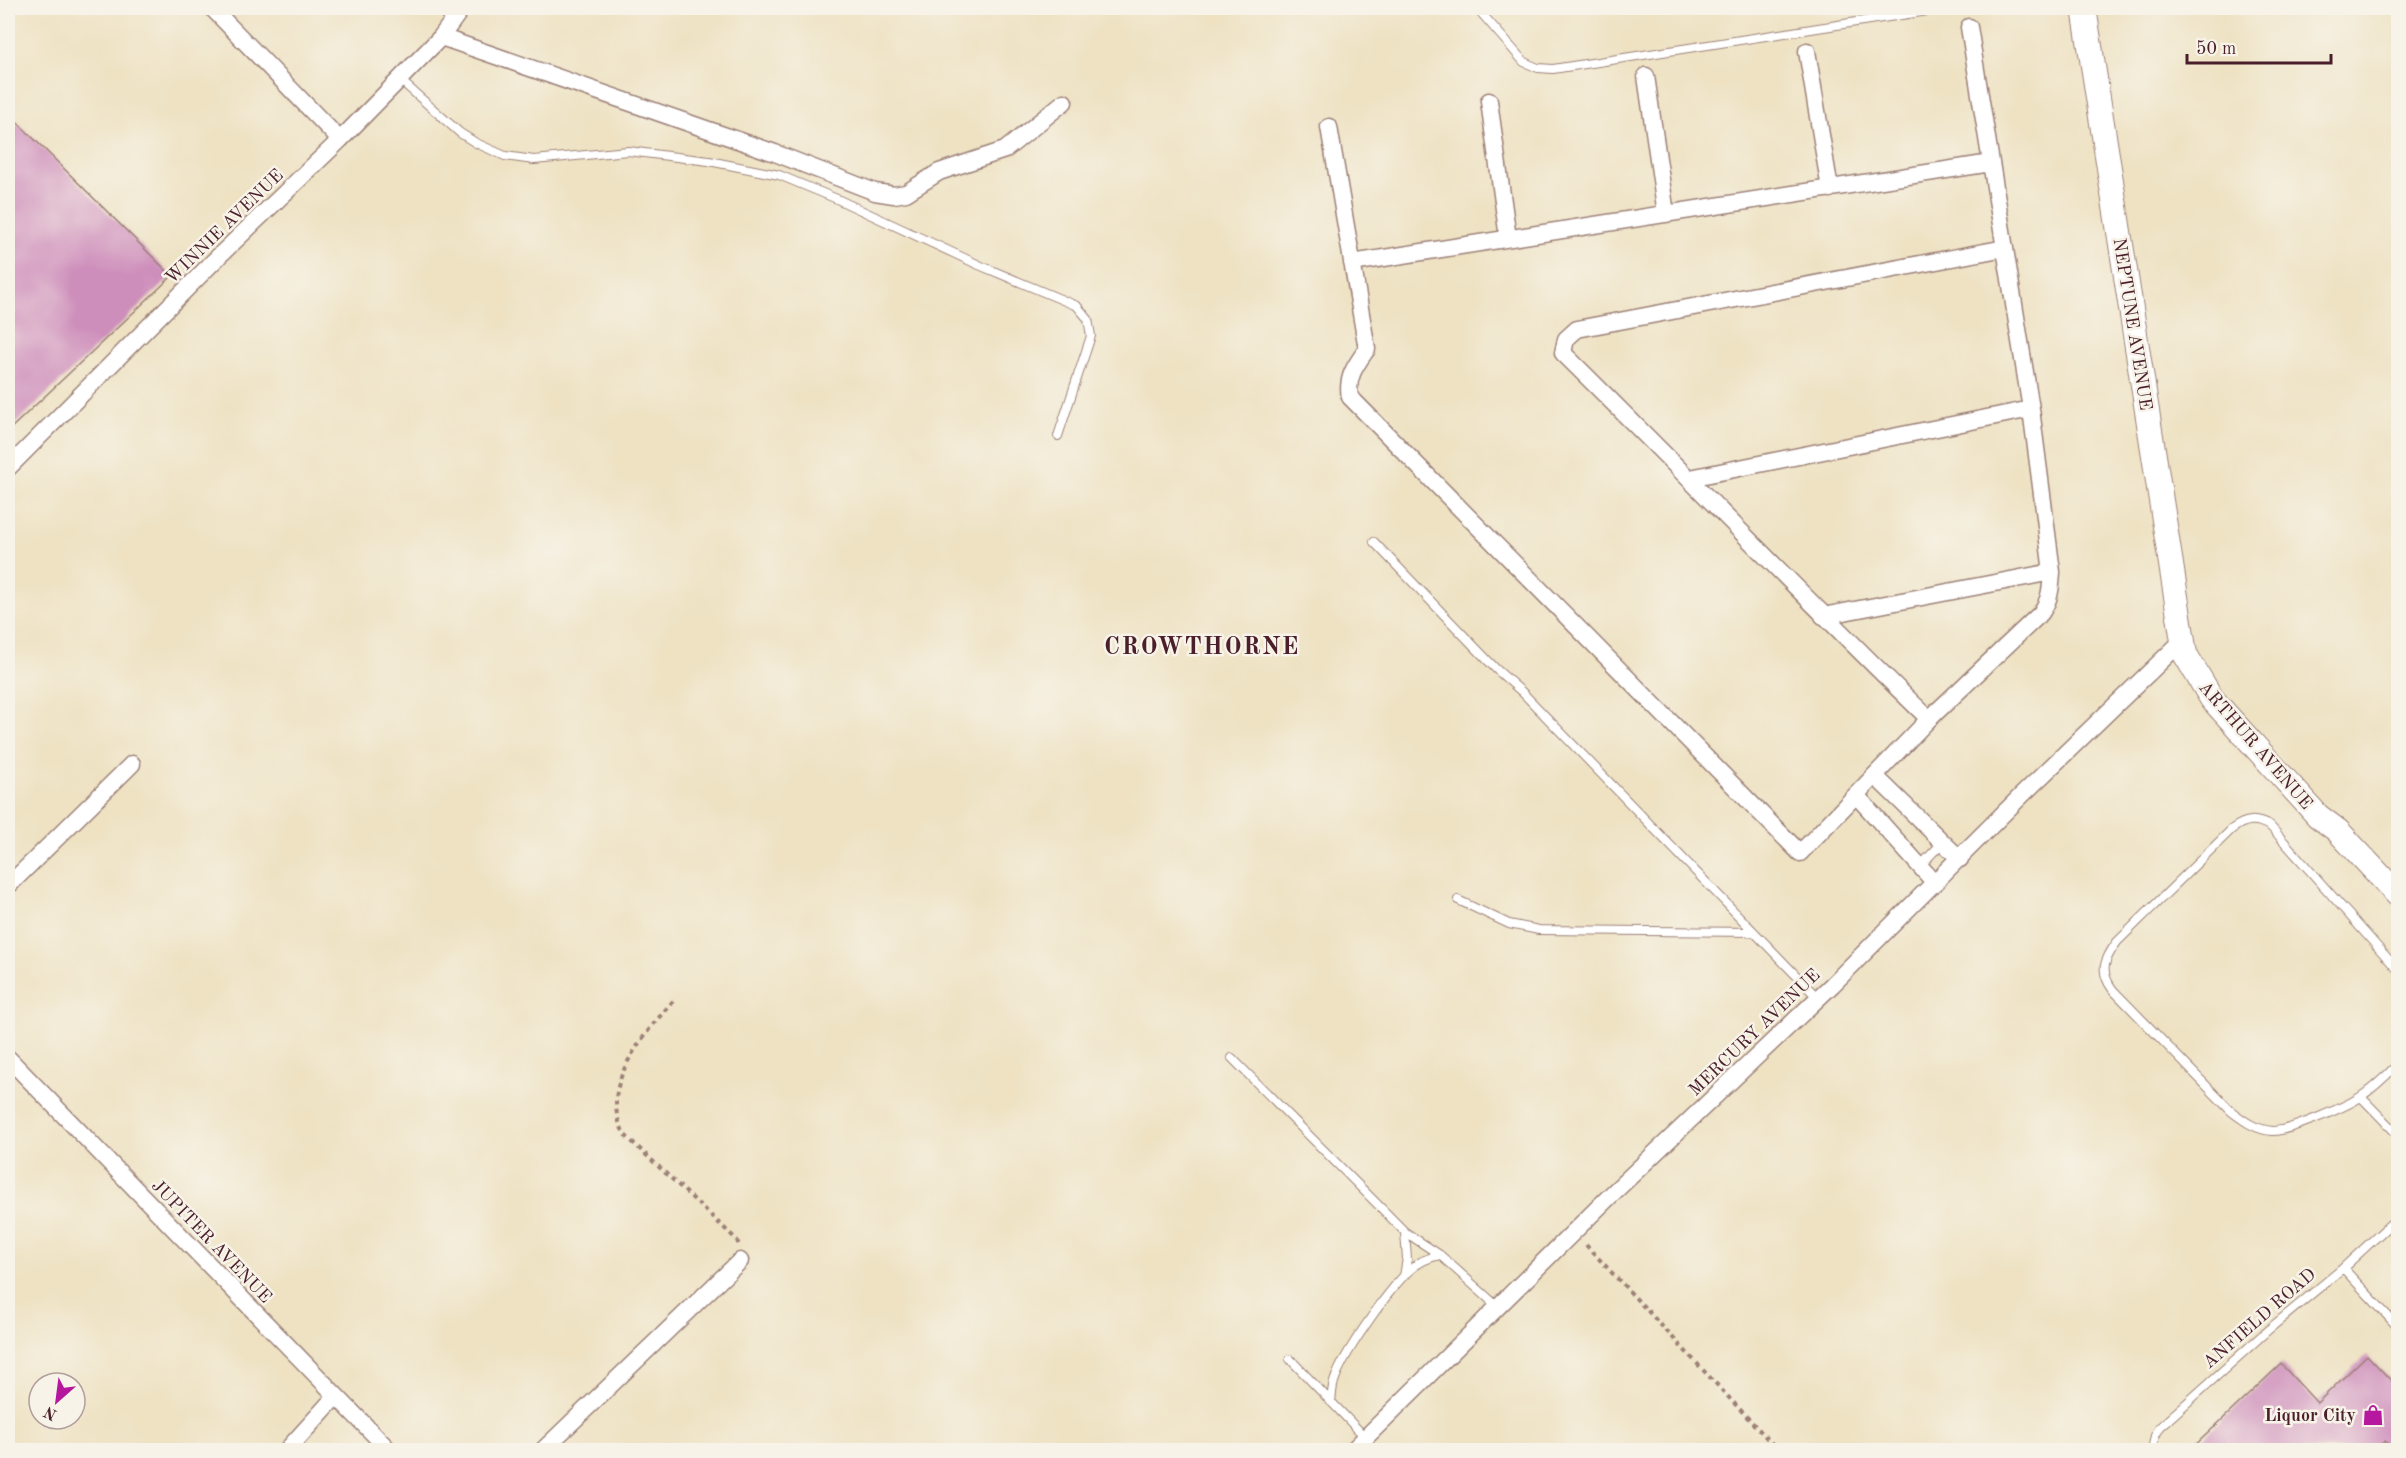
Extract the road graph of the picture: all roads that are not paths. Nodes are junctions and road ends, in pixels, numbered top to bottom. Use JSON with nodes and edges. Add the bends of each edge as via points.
{"nodes":[{"id":1,"x":212,"y":8,"type":"edge"},
{"id":2,"x":462,"y":8,"type":"edge"},
{"id":3,"x":1477,"y":8,"type":"edge"},
{"id":4,"x":1947,"y":8,"type":"edge"},
{"id":5,"x":2084,"y":8,"type":"edge"},
{"id":6,"x":1969,"y":27,"type":"dead end"},
{"id":7,"x":441,"y":37,"type":"junction"},
{"id":8,"x":1807,"y":51,"type":"dead end"},
{"id":9,"x":1646,"y":76,"type":"dead end"},
{"id":10,"x":399,"y":79,"type":"junction"},
{"id":11,"x":1490,"y":101,"type":"dead end"},
{"id":12,"x":1064,"y":102,"type":"dead end"},
{"id":13,"x":1329,"y":127,"type":"dead end"},
{"id":14,"x":340,"y":141,"type":"junction"},
{"id":15,"x":1991,"y":164,"type":"junction"},
{"id":16,"x":1830,"y":189,"type":"junction"},
{"id":17,"x":1666,"y":214,"type":"junction"},
{"id":18,"x":1508,"y":238,"type":"junction"},
{"id":19,"x":2005,"y":248,"type":"junction"},
{"id":20,"x":1352,"y":263,"type":"junction"},
{"id":21,"x":2031,"y":409,"type":"junction"},
{"id":22,"x":1058,"y":436,"type":"dead end"},
{"id":23,"x":8,"y":468,"type":"edge"},
{"id":24,"x":1690,"y":478,"type":"junction"},
{"id":25,"x":1374,"y":542,"type":"dead end"},
{"id":26,"x":2052,"y":572,"type":"junction"},
{"id":27,"x":1823,"y":616,"type":"junction"},
{"id":28,"x":2182,"y":641,"type":"junction"},
{"id":29,"x":1929,"y":719,"type":"junction"},
{"id":30,"x":132,"y":764,"type":"dead end"},
{"id":31,"x":1875,"y":776,"type":"junction"},
{"id":32,"x":1856,"y":795,"type":"junction"},
{"id":33,"x":2318,"y":816,"type":"junction"},
{"id":34,"x":1943,"y":842,"type":"junction"},
{"id":35,"x":1960,"y":859,"type":"junction"},
{"id":36,"x":1920,"y":866,"type":"junction"},
{"id":37,"x":1935,"y":884,"type":"junction"},
{"id":38,"x":8,"y":885,"type":"edge"},
{"id":39,"x":2398,"y":895,"type":"edge"},
{"id":40,"x":1458,"y":900,"type":"dead end"},
{"id":41,"x":2398,"y":914,"type":"edge"},
{"id":42,"x":1754,"y":932,"type":"junction"},
{"id":43,"x":2398,"y":970,"type":"edge"},
{"id":44,"x":1817,"y":998,"type":"junction"},
{"id":45,"x":1232,"y":1058,"type":"dead end"},
{"id":46,"x":8,"y":1059,"type":"edge"},
{"id":47,"x":2398,"y":1064,"type":"edge"},
{"id":48,"x":2361,"y":1097,"type":"junction"},
{"id":49,"x":2398,"y":1135,"type":"edge"},
{"id":50,"x":2398,"y":1216,"type":"edge"},
{"id":51,"x":1405,"y":1232,"type":"junction"},
{"id":52,"x":1440,"y":1255,"type":"junction"},
{"id":53,"x":740,"y":1261,"type":"road end"},
{"id":54,"x":2343,"y":1268,"type":"junction"},
{"id":55,"x":1403,"y":1277,"type":"junction"},
{"id":56,"x":1498,"y":1306,"type":"junction"},
{"id":57,"x":2398,"y":1327,"type":"edge"},
{"id":58,"x":1290,"y":1359,"type":"dead end"},
{"id":59,"x":336,"y":1396,"type":"junction"},
{"id":60,"x":1331,"y":1402,"type":"junction"},
{"id":61,"x":1366,"y":1438,"type":"junction"},
{"id":62,"x":287,"y":1450,"type":"edge"},
{"id":63,"x":389,"y":1450,"type":"edge"},
{"id":64,"x":543,"y":1450,"type":"edge"},
{"id":65,"x":1353,"y":1450,"type":"edge"},
{"id":66,"x":2152,"y":1450,"type":"edge"}],
"edges":[{"from":1,"to":14,"type":"street"},
{"from":2,"to":7,"type":"street","name":"WINNIE AVENUE"},
{"from":3,"to":4,"type":"lane","via":[[1524,62],[1553,69]]},
{"from":5,"to":28,"type":"main road","name":"NEPTUNE AVENUE"},
{"from":6,"to":15,"type":"street"},
{"from":7,"to":10,"type":"street","name":"WINNIE AVENUE"},
{"from":7,"to":12,"type":"street","via":[[876,192],[894,195],[906,193],[939,172],[1005,150]]},
{"from":8,"to":16,"type":"street"},
{"from":9,"to":17,"type":"street"},
{"from":10,"to":14,"type":"street","name":"WINNIE AVENUE"},
{"from":10,"to":22,"type":"lane","via":[[460,133],[506,156],[534,160],[628,152],[709,161],[778,175],[1077,306],[1088,320],[1091,336]]},
{"from":11,"to":18,"type":"street"},
{"from":13,"to":20,"type":"street"},
{"from":14,"to":23,"type":"street","name":"WINNIE AVENUE"},
{"from":15,"to":16,"type":"street"},
{"from":15,"to":19,"type":"street"},
{"from":16,"to":17,"type":"street"},
{"from":17,"to":18,"type":"street"},
{"from":18,"to":20,"type":"street"},
{"from":19,"to":21,"type":"street"},
{"from":19,"to":24,"type":"street","via":[[1577,329],[1566,339],[1563,353]]},
{"from":20,"to":32,"type":"street","via":[[1367,349],[1353,370],[1348,385],[1350,397],[1800,853]]},
{"from":21,"to":24,"type":"street"},
{"from":21,"to":26,"type":"street"},
{"from":24,"to":27,"type":"street"},
{"from":25,"to":42,"type":"lane"},
{"from":26,"to":27,"type":"street"},
{"from":26,"to":29,"type":"street","via":[[2048,603],[2041,613]]},
{"from":27,"to":29,"type":"street"},
{"from":28,"to":33,"type":"main road","name":"ARTHUR AVENUE","via":[[2185,654],[2212,699]]},
{"from":28,"to":35,"type":"street","name":"MERCURY AVENUE"},
{"from":29,"to":31,"type":"street"},
{"from":30,"to":38,"type":"street"},
{"from":31,"to":32,"type":"street"},
{"from":31,"to":34,"type":"street"},
{"from":32,"to":36,"type":"street"},
{"from":33,"to":39,"type":"main road","name":"ARTHUR AVENUE","via":[[2338,831]]},
{"from":33,"to":41,"type":"main road","name":"ARTHUR AVENUE","via":[[2325,831]]},
{"from":34,"to":35,"type":"street"},
{"from":34,"to":36,"type":"lane"},
{"from":35,"to":37,"type":"street","name":"MERCURY AVENUE"},
{"from":36,"to":37,"type":"street"},
{"from":37,"to":44,"type":"street","name":"MERCURY AVENUE"},
{"from":40,"to":42,"type":"lane","via":[[1509,924],[1539,930]]},
{"from":42,"to":44,"type":"lane"},
{"from":43,"to":48,"type":"lane","via":[[2271,827],[2252,820],[2232,829],[2208,852],[2116,942],[2104,963],[2112,990],[2246,1123],[2260,1129],[2284,1130]]},
{"from":44,"to":56,"type":"street","name":"MERCURY AVENUE"},
{"from":45,"to":51,"type":"lane"},
{"from":46,"to":59,"type":"street","name":"JUPITER AVENUE"},
{"from":47,"to":48,"type":"lane"},
{"from":48,"to":49,"type":"lane"},
{"from":50,"to":54,"type":"lane","name":"ANFIELD ROAD"},
{"from":51,"to":52,"type":"lane"},
{"from":51,"to":55,"type":"lane","via":[[1407,1259]]},
{"from":52,"to":55,"type":"lane","via":[[1428,1258]]},
{"from":52,"to":56,"type":"lane"},
{"from":53,"to":64,"type":"street"},
{"from":54,"to":57,"type":"lane"},
{"from":54,"to":66,"type":"lane","name":"ANFIELD ROAD","via":[[2160,1427]]},
{"from":55,"to":60,"type":"lane","via":[[1347,1354],[1334,1381]]},
{"from":56,"to":61,"type":"street","name":"MERCURY AVENUE"},
{"from":58,"to":60,"type":"lane"},
{"from":59,"to":62,"type":"street"},
{"from":59,"to":63,"type":"street","name":"JUPITER AVENUE"},
{"from":60,"to":61,"type":"lane"},
{"from":61,"to":65,"type":"street","name":"MERCURY AVENUE"}]}
